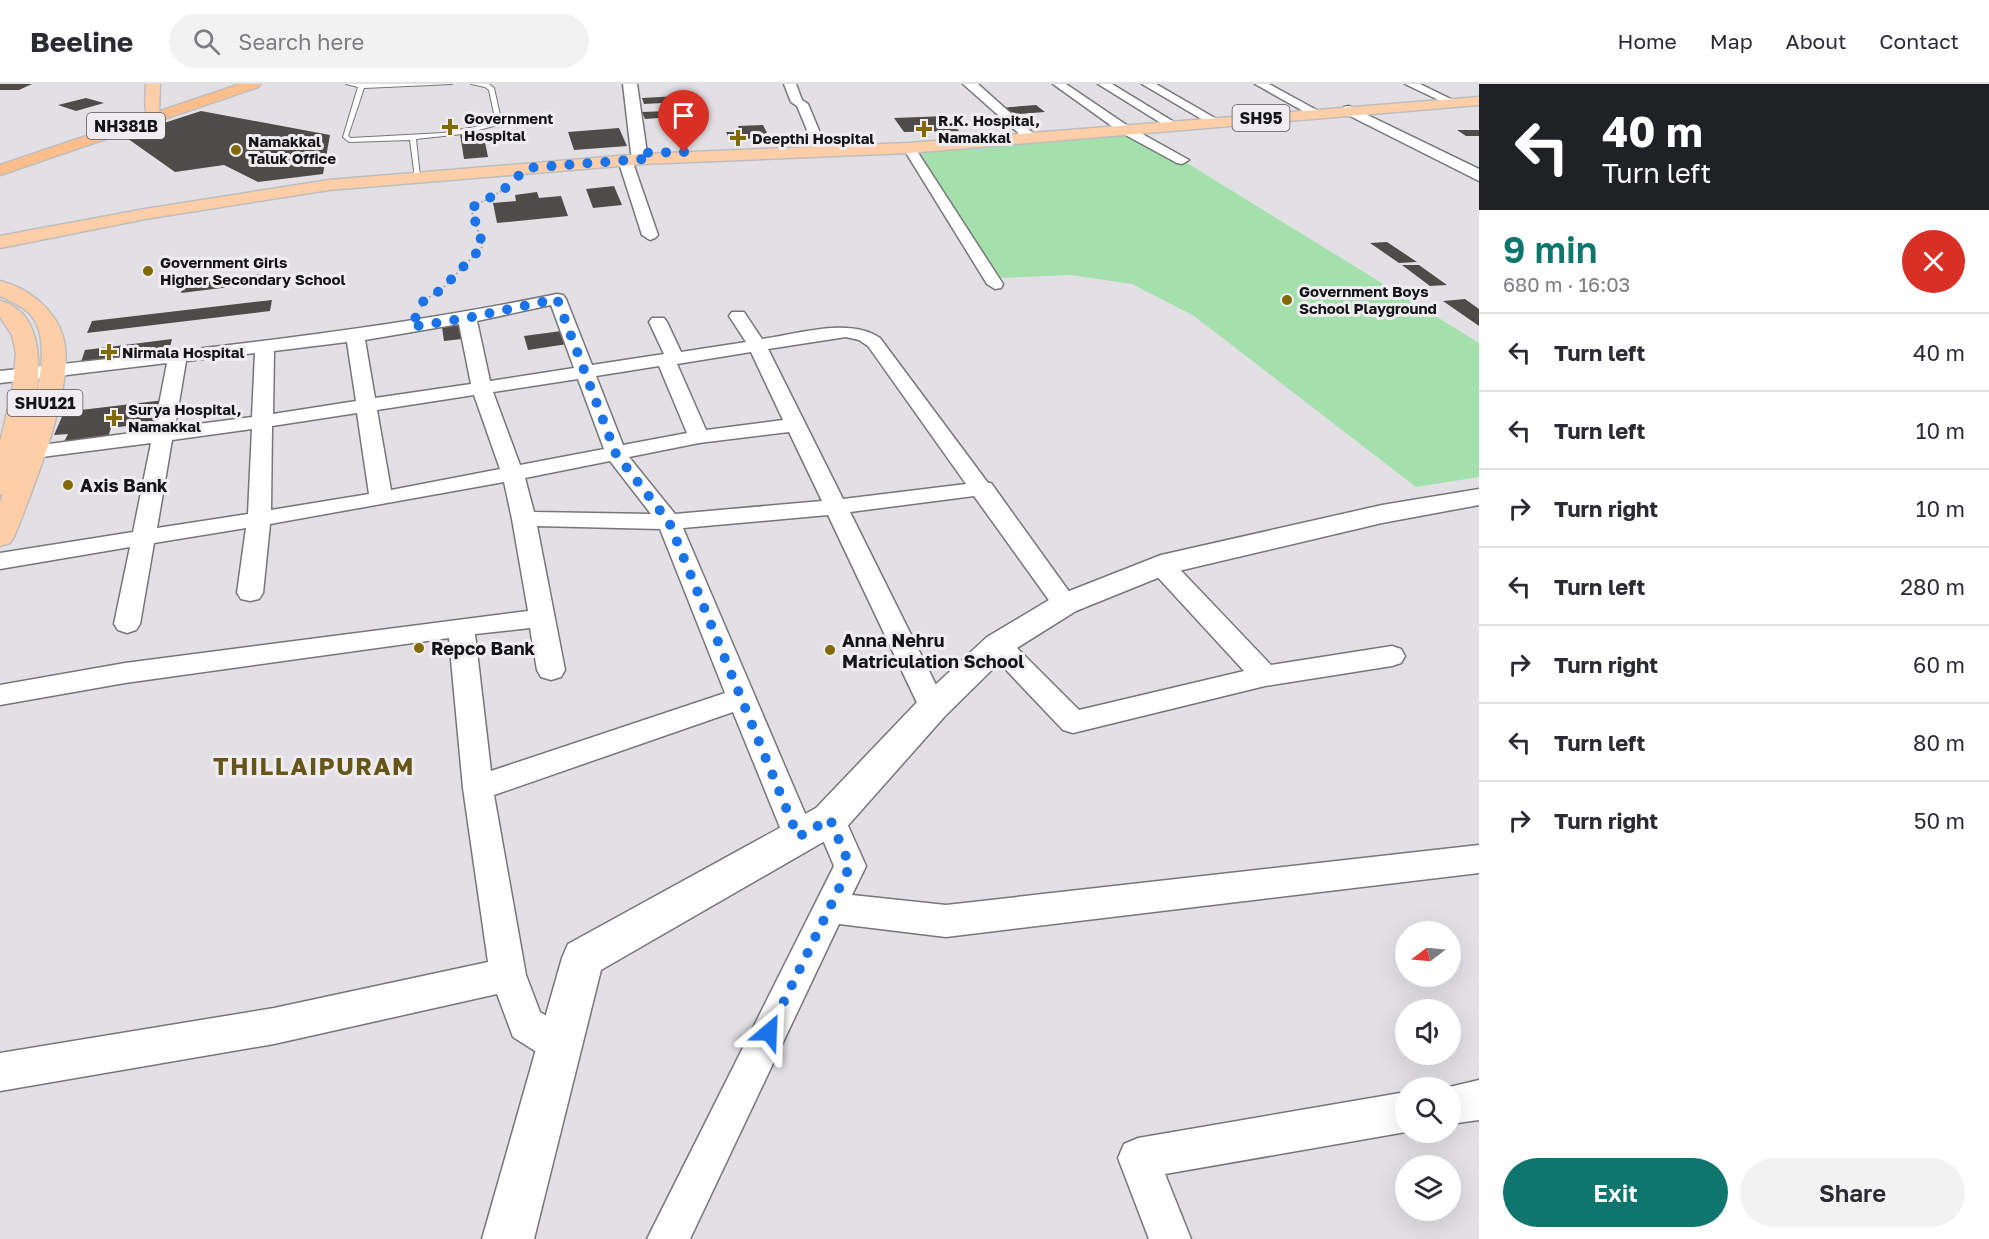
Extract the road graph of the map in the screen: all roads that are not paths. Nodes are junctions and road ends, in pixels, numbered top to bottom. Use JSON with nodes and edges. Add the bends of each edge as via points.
{"nodes":[{"id":1,"x":153,"y":84,"type":"edge"},
{"id":2,"x":231,"y":84,"type":"edge"},
{"id":3,"x":253,"y":84,"type":"edge"},
{"id":4,"x":349,"y":84,"type":"edge"},
{"id":5,"x":449,"y":84,"type":"edge"},
{"id":6,"x":474,"y":84,"type":"edge"},
{"id":7,"x":630,"y":84,"type":"edge"},
{"id":8,"x":790,"y":84,"type":"edge"},
{"id":9,"x":1059,"y":84,"type":"edge"},
{"id":10,"x":1104,"y":84,"type":"edge"},
{"id":11,"x":1148,"y":84,"type":"edge"},
{"id":12,"x":1261,"y":84,"type":"edge"},
{"id":13,"x":1411,"y":84,"type":"edge"},
{"id":14,"x":361,"y":85,"type":"edge"},
{"id":15,"x":976,"y":85,"type":"edge"},
{"id":16,"x":1479,"y":101,"type":"edge"},
{"id":17,"x":1453,"y":103,"type":"junction"},
{"id":18,"x":1349,"y":110,"type":"junction"},
{"id":19,"x":1317,"y":113,"type":"junction"},
{"id":20,"x":153,"y":114,"type":"junction"},
{"id":21,"x":1214,"y":121,"type":"junction"},
{"id":22,"x":1173,"y":125,"type":"junction"},
{"id":23,"x":1124,"y":129,"type":"junction"},
{"id":24,"x":1036,"y":136,"type":"junction"},
{"id":25,"x":413,"y":139,"type":"junction"},
{"id":26,"x":820,"y":147,"type":"junction"},
{"id":27,"x":909,"y":148,"type":"junction"},
{"id":28,"x":635,"y":157,"type":"junction"},
{"id":29,"x":1182,"y":160,"type":"dead end"},
{"id":30,"x":0,"y":162,"type":"edge"},
{"id":31,"x":0,"y":170,"type":"edge"},
{"id":32,"x":416,"y":173,"type":"junction"},
{"id":33,"x":1479,"y":176,"type":"edge"},
{"id":34,"x":0,"y":234,"type":"edge"},
{"id":35,"x":650,"y":234,"type":"dead end"},
{"id":36,"x":0,"y":242,"type":"edge"},
{"id":37,"x":995,"y":284,"type":"dead end"},
{"id":38,"x":0,"y":287,"type":"edge"},
{"id":39,"x":0,"y":307,"type":"edge"},
{"id":40,"x":738,"y":316,"type":"dead end"},
{"id":41,"x":467,"y":318,"type":"junction"},
{"id":42,"x":658,"y":322,"type":"dead end"},
{"id":43,"x":355,"y":336,"type":"junction"},
{"id":44,"x":757,"y":345,"type":"junction"},
{"id":45,"x":265,"y":346,"type":"junction"},
{"id":46,"x":178,"y":356,"type":"junction"},
{"id":47,"x":671,"y":360,"type":"junction"},
{"id":48,"x":53,"y":372,"type":"junction"},
{"id":49,"x":586,"y":372,"type":"junction"},
{"id":50,"x":27,"y":376,"type":"junction"},
{"id":51,"x":0,"y":377,"type":"edge"},
{"id":52,"x":482,"y":389,"type":"junction"},
{"id":53,"x":365,"y":406,"type":"junction"},
{"id":54,"x":261,"y":422,"type":"junction"},
{"id":55,"x":795,"y":425,"type":"junction"},
{"id":56,"x":164,"y":435,"type":"junction"},
{"id":57,"x":699,"y":437,"type":"junction"},
{"id":58,"x":34,"y":452,"type":"junction"},
{"id":59,"x":616,"y":454,"type":"junction"},
{"id":60,"x":513,"y":475,"type":"junction"},
{"id":61,"x":0,"y":486,"type":"edge"},
{"id":62,"x":983,"y":488,"type":"junction"},
{"id":63,"x":1479,"y":497,"type":"edge"},
{"id":64,"x":381,"y":499,"type":"junction"},
{"id":65,"x":836,"y":507,"type":"junction"},
{"id":66,"x":259,"y":518,"type":"junction"},
{"id":67,"x":524,"y":519,"type":"junction"},
{"id":68,"x":669,"y":522,"type":"junction"},
{"id":69,"x":0,"y":537,"type":"edge"},
{"id":70,"x":143,"y":537,"type":"junction"},
{"id":71,"x":0,"y":561,"type":"edge"},
{"id":72,"x":1161,"y":565,"type":"junction"},
{"id":73,"x":250,"y":593,"type":"dead end"},
{"id":74,"x":1065,"y":604,"type":"junction"},
{"id":75,"x":542,"y":618,"type":"junction"},
{"id":76,"x":127,"y":624,"type":"dead end"},
{"id":77,"x":461,"y":627,"type":"junction"},
{"id":78,"x":998,"y":645,"type":"junction"},
{"id":79,"x":1392,"y":656,"type":"dead end"},
{"id":80,"x":551,"y":670,"type":"dead end"},
{"id":81,"x":1265,"y":676,"type":"junction"},
{"id":82,"x":0,"y":695,"type":"edge"},
{"id":83,"x":741,"y":698,"type":"junction"},
{"id":84,"x":933,"y":707,"type":"junction"},
{"id":85,"x":478,"y":788,"type":"junction"},
{"id":86,"x":830,"y":819,"type":"junction"},
{"id":87,"x":798,"y":837,"type":"junction"},
{"id":88,"x":1479,"y":859,"type":"edge"},
{"id":89,"x":830,"y":908,"type":"junction"},
{"id":90,"x":508,"y":975,"type":"junction"},
{"id":91,"x":559,"y":1045,"type":"junction"},
{"id":92,"x":0,"y":1072,"type":"edge"},
{"id":93,"x":1479,"y":1100,"type":"edge"},
{"id":94,"x":1461,"y":1103,"type":"edge"},
{"id":95,"x":1395,"y":1114,"type":"edge"},
{"id":96,"x":508,"y":1239,"type":"edge"},
{"id":97,"x":668,"y":1239,"type":"edge"},
{"id":98,"x":1170,"y":1239,"type":"edge"}],
"edges":[{"from":1,"to":20,"type":"main road"},
{"from":2,"to":20,"type":"highway","number":"NH381B"},
{"from":3,"to":20,"type":"highway","number":"NH381B"},
{"from":4,"to":14,"type":"lane"},
{"from":5,"to":14,"type":"lane"},
{"from":6,"to":25,"type":"lane","via":[[492,89],[499,124]]},
{"from":7,"to":28,"type":"street"},
{"from":8,"to":26,"type":"street"},
{"from":9,"to":23,"type":"street"},
{"from":10,"to":22,"type":"street"},
{"from":11,"to":21,"type":"street"},
{"from":12,"to":19,"type":"street"},
{"from":13,"to":17,"type":"street"},
{"from":14,"to":25,"type":"lane","via":[[345,136],[349,140]]},
{"from":15,"to":24,"type":"street"},
{"from":16,"to":17,"type":"main road","number":"SH95"},
{"from":17,"to":18,"type":"main road","number":"SH95"},
{"from":18,"to":19,"type":"main road","number":"SH95"},
{"from":18,"to":33,"type":"street"},
{"from":19,"to":21,"type":"main road","number":"SH95"},
{"from":20,"to":30,"type":"highway","number":"NH381B"},
{"from":20,"to":31,"type":"highway","number":"NH381B"},
{"from":21,"to":22,"type":"main road","number":"SH95"},
{"from":22,"to":23,"type":"main road","number":"SH95"},
{"from":23,"to":24,"type":"main road","number":"SH95"},
{"from":23,"to":29,"type":"street"},
{"from":24,"to":26,"type":"main road","number":"SH95"},
{"from":24,"to":27,"type":"main road","number":"SH95"},
{"from":25,"to":32,"type":"lane"},
{"from":26,"to":28,"type":"main road","number":"SH95"},
{"from":27,"to":28,"type":"main road","number":"SH95"},
{"from":27,"to":37,"type":"street"},
{"from":28,"to":32,"type":"main road","number":"SH95"},
{"from":28,"to":32,"type":"main road","number":"SH95","via":[[527,168]]},
{"from":28,"to":35,"type":"street"},
{"from":32,"to":34,"type":"main road","number":"SH95","via":[[282,185]]},
{"from":32,"to":36,"type":"main road","number":"SH95","via":[[262,195]]},
{"from":38,"to":48,"type":"main road","number":"SHU121","via":[[38,309],[52,337]]},
{"from":39,"to":50,"type":"main road","via":[[11,315],[26,340]]},
{"from":40,"to":44,"type":"street"},
{"from":41,"to":43,"type":"street"},
{"from":41,"to":49,"type":"street","via":[[557,299]]},
{"from":41,"to":52,"type":"street"},
{"from":42,"to":47,"type":"street"},
{"from":43,"to":45,"type":"street"},
{"from":43,"to":53,"type":"street"},
{"from":44,"to":47,"type":"street"},
{"from":44,"to":55,"type":"street"},
{"from":44,"to":62,"type":"street","via":[[846,332],[864,334],[874,342]]},
{"from":45,"to":46,"type":"street"},
{"from":45,"to":54,"type":"street"},
{"from":46,"to":48,"type":"street"},
{"from":46,"to":56,"type":"street"},
{"from":47,"to":49,"type":"street"},
{"from":47,"to":57,"type":"street"},
{"from":48,"to":50,"type":"street"},
{"from":48,"to":58,"type":"main road","number":"SHU121"},
{"from":49,"to":52,"type":"street"},
{"from":49,"to":59,"type":"street"},
{"from":50,"to":51,"type":"street"},
{"from":50,"to":61,"type":"main road"},
{"from":52,"to":53,"type":"street"},
{"from":52,"to":60,"type":"street"},
{"from":53,"to":54,"type":"street"},
{"from":53,"to":64,"type":"street"},
{"from":54,"to":56,"type":"street"},
{"from":54,"to":66,"type":"street"},
{"from":55,"to":57,"type":"street"},
{"from":55,"to":65,"type":"street"},
{"from":56,"to":58,"type":"street"},
{"from":56,"to":70,"type":"street"},
{"from":57,"to":59,"type":"street"},
{"from":58,"to":69,"type":"main road","number":"SHU121"},
{"from":59,"to":60,"type":"street"},
{"from":59,"to":68,"type":"street"},
{"from":60,"to":64,"type":"street"},
{"from":60,"to":67,"type":"street"},
{"from":62,"to":65,"type":"street"},
{"from":62,"to":74,"type":"street"},
{"from":63,"to":72,"type":"street","via":[[1382,514]]},
{"from":64,"to":66,"type":"street"},
{"from":65,"to":68,"type":"street"},
{"from":65,"to":84,"type":"street"},
{"from":66,"to":70,"type":"street"},
{"from":66,"to":73,"type":"street"},
{"from":67,"to":68,"type":"street"},
{"from":67,"to":75,"type":"street"},
{"from":68,"to":83,"type":"street"},
{"from":70,"to":71,"type":"street"},
{"from":70,"to":76,"type":"street"},
{"from":72,"to":74,"type":"street"},
{"from":72,"to":81,"type":"street"},
{"from":74,"to":78,"type":"street"},
{"from":75,"to":77,"type":"street"},
{"from":75,"to":80,"type":"street"},
{"from":77,"to":82,"type":"street","via":[[125,673]]},
{"from":77,"to":85,"type":"street"},
{"from":78,"to":81,"type":"street","via":[[1073,722]]},
{"from":78,"to":84,"type":"street"},
{"from":79,"to":81,"type":"street"},
{"from":83,"to":85,"type":"street"},
{"from":83,"to":87,"type":"street"},
{"from":84,"to":86,"type":"street"},
{"from":85,"to":90,"type":"street"},
{"from":86,"to":87,"type":"street"},
{"from":86,"to":89,"type":"street","via":[[850,866]]},
{"from":87,"to":91,"type":"street","via":[[583,958]]},
{"from":88,"to":89,"type":"street","via":[[946,921]]},
{"from":89,"to":97,"type":"street"},
{"from":90,"to":91,"type":"street","via":[[526,1024]]},
{"from":90,"to":92,"type":"street","via":[[274,1026]]},
{"from":91,"to":96,"type":"street"},
{"from":93,"to":94,"type":"street"},
{"from":95,"to":98,"type":"street","via":[[1138,1158]]}]}
